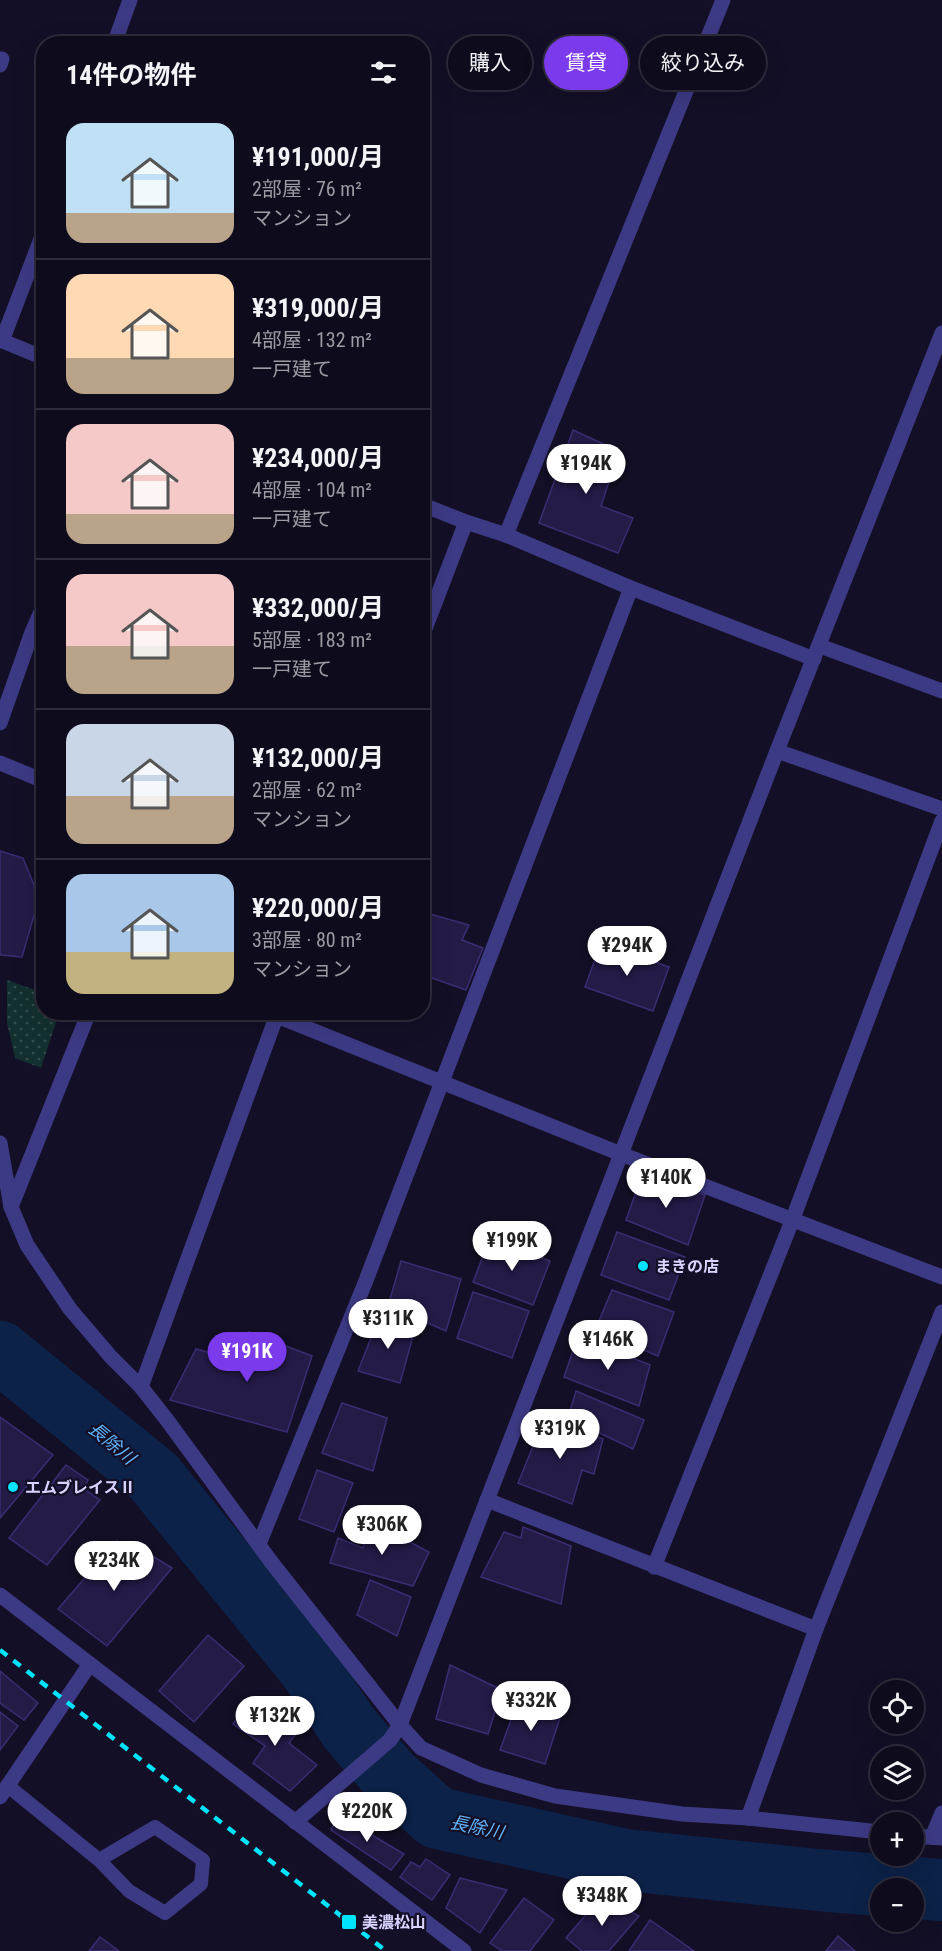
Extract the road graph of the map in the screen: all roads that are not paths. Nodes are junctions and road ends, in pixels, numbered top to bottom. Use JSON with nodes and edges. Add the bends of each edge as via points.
{"nodes":[{"id":1,"x":130,"y":0,"type":"edge"},
{"id":2,"x":723,"y":0,"type":"edge"},
{"id":3,"x":117,"y":36,"type":"edge"},
{"id":4,"x":0,"y":59,"type":"edge"},
{"id":5,"x":0,"y":64,"type":"edge"},
{"id":6,"x":36,"y":251,"type":"edge"},
{"id":7,"x":942,"y":333,"type":"edge"},
{"id":8,"x":1,"y":340,"type":"edge"},
{"id":9,"x":36,"y":355,"type":"edge"},
{"id":10,"x":430,"y":508,"type":"edge"},
{"id":11,"x":466,"y":522,"type":"junction"},
{"id":12,"x":506,"y":535,"type":"junction"},
{"id":13,"x":631,"y":588,"type":"junction"},
{"id":14,"x":430,"y":616,"type":"edge"},
{"id":15,"x":36,"y":623,"type":"edge"},
{"id":16,"x":817,"y":652,"type":"junction"},
{"id":17,"x":942,"y":691,"type":"edge"},
{"id":18,"x":0,"y":723,"type":"edge"},
{"id":19,"x":777,"y":751,"type":"junction"},
{"id":20,"x":0,"y":763,"type":"edge"},
{"id":21,"x":36,"y":778,"type":"edge"},
{"id":22,"x":942,"y":809,"type":"edge"},
{"id":23,"x":942,"y":821,"type":"edge"},
{"id":24,"x":86,"y":1020,"type":"edge"},
{"id":25,"x":272,"y":1020,"type":"edge"},
{"id":26,"x":289,"y":1020,"type":"edge"},
{"id":27,"x":442,"y":1083,"type":"junction"},
{"id":28,"x":0,"y":1143,"type":"edge"},
{"id":29,"x":621,"y":1154,"type":"junction"},
{"id":30,"x":12,"y":1207,"type":"junction"},
{"id":31,"x":792,"y":1221,"type":"junction"},
{"id":32,"x":942,"y":1277,"type":"edge"},
{"id":33,"x":942,"y":1312,"type":"edge"},
{"id":34,"x":141,"y":1387,"type":"junction"},
{"id":35,"x":487,"y":1500,"type":"junction"},
{"id":36,"x":260,"y":1544,"type":"junction"},
{"id":37,"x":654,"y":1567,"type":"junction"},
{"id":38,"x":0,"y":1595,"type":"edge"},
{"id":39,"x":816,"y":1629,"type":"junction"},
{"id":40,"x":90,"y":1664,"type":"junction"},
{"id":41,"x":400,"y":1725,"type":"junction"},
{"id":42,"x":4,"y":1791,"type":"edge"},
{"id":43,"x":942,"y":1813,"type":"edge"},
{"id":44,"x":748,"y":1818,"type":"junction"},
{"id":45,"x":295,"y":1822,"type":"junction"},
{"id":46,"x":870,"y":1831,"type":"edge"},
{"id":47,"x":937,"y":1838,"type":"edge"},
{"id":48,"x":99,"y":1860,"type":"junction"},
{"id":49,"x":464,"y":1951,"type":"edge"}],
"edges":[{"from":1,"to":3,"type":"street"},
{"from":2,"to":12,"type":"street"},
{"from":4,"to":5,"type":"street"},
{"from":6,"to":8,"type":"street"},
{"from":7,"to":16,"type":"street"},
{"from":8,"to":9,"type":"street"},
{"from":10,"to":11,"type":"street"},
{"from":11,"to":12,"type":"street"},
{"from":11,"to":14,"type":"street"},
{"from":12,"to":13,"type":"street"},
{"from":13,"to":16,"type":"street"},
{"from":13,"to":27,"type":"street"},
{"from":15,"to":18,"type":"street"},
{"from":16,"to":17,"type":"street"},
{"from":16,"to":19,"type":"street"},
{"from":19,"to":22,"type":"street"},
{"from":19,"to":29,"type":"street"},
{"from":20,"to":21,"type":"street"},
{"from":23,"to":31,"type":"street"},
{"from":24,"to":30,"type":"street"},
{"from":25,"to":34,"type":"street"},
{"from":26,"to":27,"type":"street"},
{"from":27,"to":29,"type":"street"},
{"from":27,"to":36,"type":"street"},
{"from":28,"to":30,"type":"street"},
{"from":29,"to":31,"type":"street"},
{"from":29,"to":35,"type":"street"},
{"from":30,"to":34,"type":"street","via":[[27,1245],[70,1309]]},
{"from":31,"to":32,"type":"street"},
{"from":31,"to":37,"type":"street"},
{"from":33,"to":39,"type":"street"},
{"from":34,"to":36,"type":"street"},
{"from":35,"to":37,"type":"street"},
{"from":35,"to":41,"type":"street"},
{"from":36,"to":41,"type":"street"},
{"from":37,"to":39,"type":"street"},
{"from":38,"to":40,"type":"street"},
{"from":39,"to":44,"type":"street"},
{"from":40,"to":42,"type":"street"},
{"from":40,"to":45,"type":"street"},
{"from":41,"to":44,"type":"street","via":[[422,1748],[481,1775],[555,1796],[682,1814]]},
{"from":41,"to":45,"type":"street","via":[[390,1740]]},
{"from":42,"to":48,"type":"lane"},
{"from":43,"to":47,"type":"street"},
{"from":44,"to":46,"type":"street"},
{"from":45,"to":49,"type":"street"},
{"from":48,"to":48,"type":"lane","via":[[155,1827],[203,1860],[201,1884],[165,1913],[129,1891]]}]}
